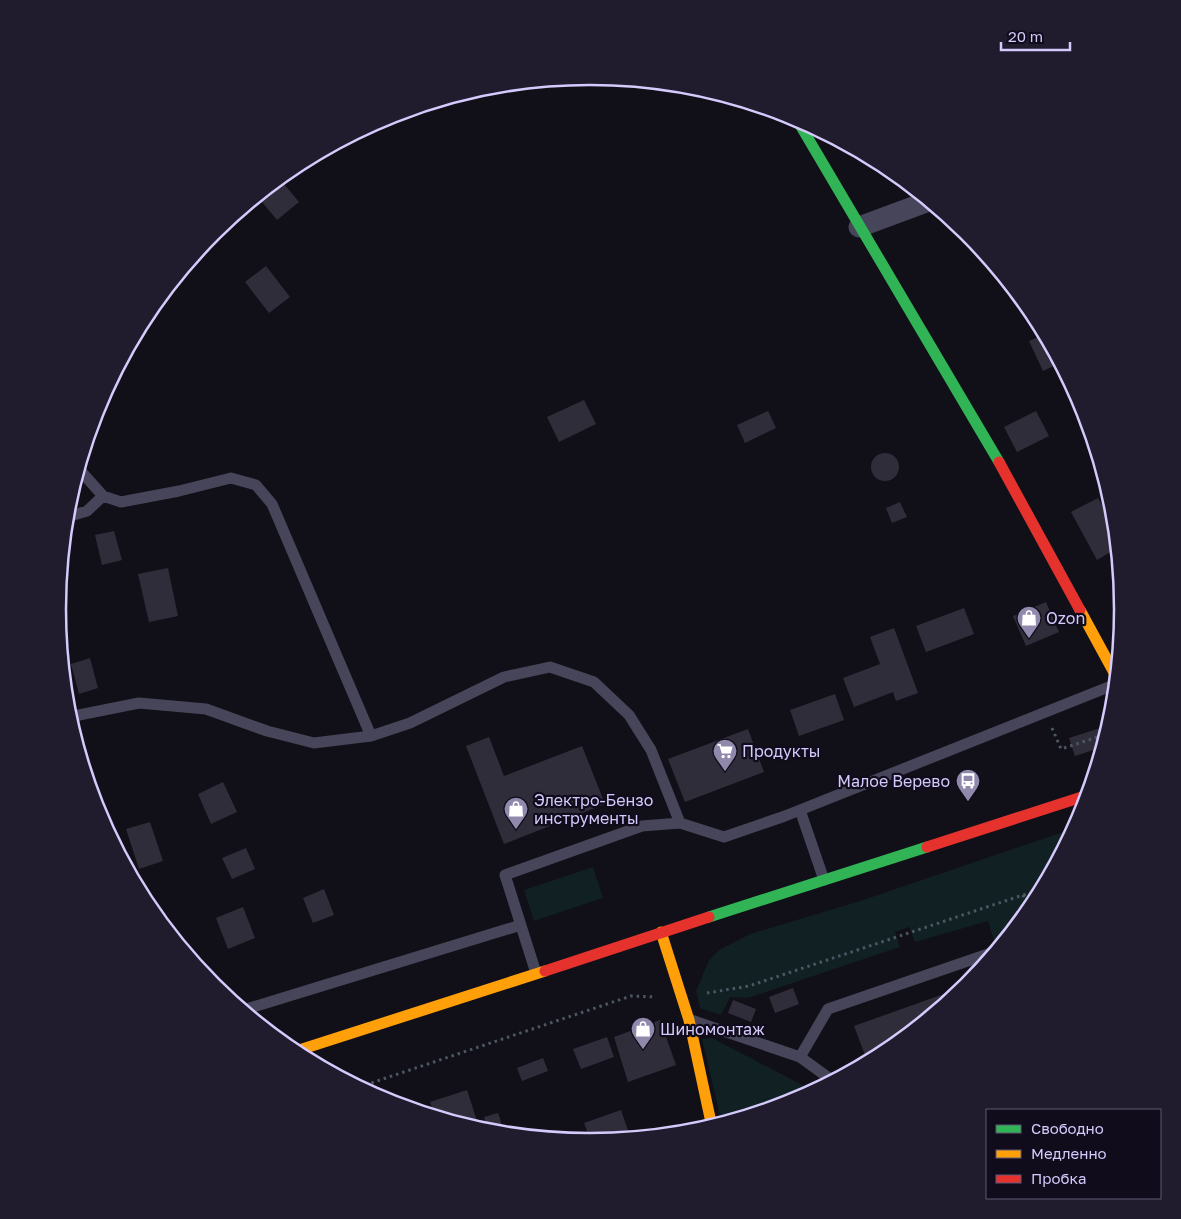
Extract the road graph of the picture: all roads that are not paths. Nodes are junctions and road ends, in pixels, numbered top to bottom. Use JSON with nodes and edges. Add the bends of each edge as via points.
{"nodes":[{"id":1,"x":803,"y":131,"type":"edge"},
{"id":2,"x":922,"y":204,"type":"edge"},
{"id":3,"x":859,"y":227,"type":"junction"},
{"id":4,"x":84,"y":474,"type":"edge"},
{"id":5,"x":103,"y":496,"type":"junction"},
{"id":6,"x":75,"y":515,"type":"edge"},
{"id":7,"x":1111,"y":667,"type":"edge"},
{"id":8,"x":1109,"y":687,"type":"edge"},
{"id":9,"x":77,"y":715,"type":"edge"},
{"id":10,"x":371,"y":736,"type":"junction"},
{"id":11,"x":1079,"y":799,"type":"edge"},
{"id":12,"x":800,"y":810,"type":"junction"},
{"id":13,"x":680,"y":823,"type":"junction"},
{"id":14,"x":824,"y":880,"type":"junction"},
{"id":15,"x":521,"y":924,"type":"junction"},
{"id":16,"x":661,"y":932,"type":"junction"},
{"id":17,"x":984,"y":957,"type":"edge"},
{"id":18,"x":536,"y":973,"type":"junction"},
{"id":19,"x":250,"y":1008,"type":"edge"},
{"id":20,"x":689,"y":1020,"type":"junction"},
{"id":21,"x":304,"y":1048,"type":"edge"},
{"id":22,"x":800,"y":1057,"type":"junction"},
{"id":23,"x":828,"y":1077,"type":"edge"},
{"id":24,"x":710,"y":1120,"type":"edge"}],
"edges":[{"from":1,"to":3,"type":"street"},
{"from":2,"to":3,"type":"street"},
{"from":3,"to":7,"type":"street","via":[[1017,493]]},
{"from":4,"to":5,"type":"lane"},
{"from":5,"to":6,"type":"lane","via":[[88,511]]},
{"from":5,"to":10,"type":"lane","via":[[121,502],[231,478],[256,485],[272,504]]},
{"from":8,"to":12,"type":"lane"},
{"from":9,"to":10,"type":"lane","via":[[140,703],[206,709],[267,731],[314,743]]},
{"from":10,"to":13,"type":"lane","via":[[410,723],[504,677],[550,667],[594,682],[629,715],[651,750]]},
{"from":11,"to":14,"type":"street"},
{"from":12,"to":13,"type":"lane","via":[[724,837]]},
{"from":12,"to":14,"type":"lane"},
{"from":13,"to":15,"type":"lane","via":[[642,826],[506,875]]},
{"from":14,"to":16,"type":"street"},
{"from":15,"to":18,"type":"lane"},
{"from":15,"to":19,"type":"lane"},
{"from":16,"to":18,"type":"street"},
{"from":16,"to":20,"type":"street"},
{"from":17,"to":22,"type":"lane","via":[[828,1009]]},
{"from":18,"to":21,"type":"street"},
{"from":20,"to":22,"type":"lane"},
{"from":20,"to":24,"type":"street"},
{"from":22,"to":23,"type":"lane"}]}
